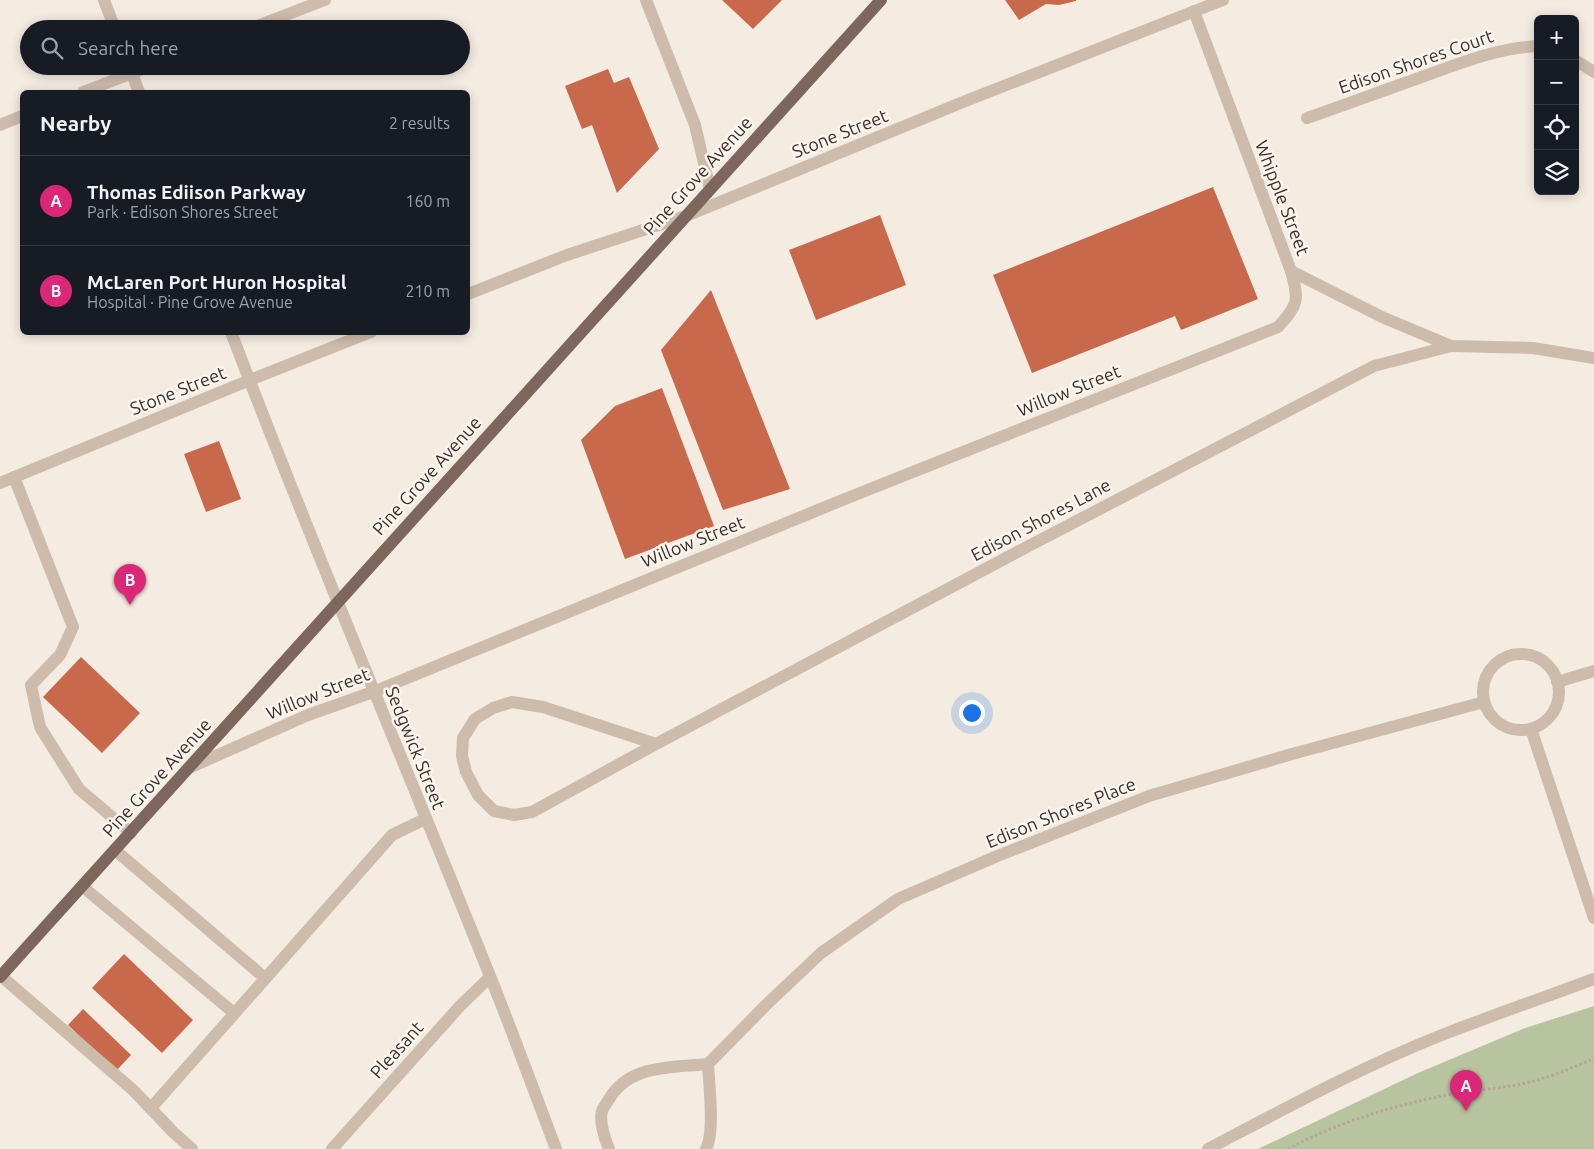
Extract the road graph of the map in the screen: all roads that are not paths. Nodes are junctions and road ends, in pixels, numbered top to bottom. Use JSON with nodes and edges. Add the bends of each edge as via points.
{"nodes":[{"id":1,"x":104,"y":0,"type":"edge"},
{"id":2,"x":325,"y":0,"type":"edge"},
{"id":3,"x":646,"y":0,"type":"edge"},
{"id":4,"x":881,"y":0,"type":"edge"},
{"id":5,"x":1223,"y":0,"type":"edge"},
{"id":6,"x":1194,"y":11,"type":"junction"},
{"id":7,"x":112,"y":20,"type":"edge"},
{"id":8,"x":273,"y":20,"type":"edge"},
{"id":9,"x":1534,"y":46,"type":"edge"},
{"id":10,"x":1579,"y":63,"type":"edge"},
{"id":11,"x":1594,"y":72,"type":"edge"},
{"id":12,"x":120,"y":75,"type":"edge"},
{"id":13,"x":133,"y":75,"type":"edge"},
{"id":14,"x":87,"y":90,"type":"edge"},
{"id":15,"x":139,"y":90,"type":"edge"},
{"id":16,"x":20,"y":117,"type":"edge"},
{"id":17,"x":1307,"y":118,"type":"dead end"},
{"id":18,"x":0,"y":125,"type":"edge"},
{"id":19,"x":710,"y":189,"type":"junction"},
{"id":20,"x":686,"y":216,"type":"junction"},
{"id":21,"x":1291,"y":271,"type":"junction"},
{"id":22,"x":470,"y":293,"type":"edge"},
{"id":23,"x":232,"y":335,"type":"edge"},
{"id":24,"x":362,"y":335,"type":"edge"},
{"id":25,"x":1451,"y":346,"type":"junction"},
{"id":26,"x":1210,"y":354,"type":"joint"},
{"id":27,"x":1594,"y":358,"type":"edge"},
{"id":28,"x":250,"y":380,"type":"junction"},
{"id":29,"x":14,"y":478,"type":"junction"},
{"id":30,"x":0,"y":483,"type":"edge"},
{"id":31,"x":338,"y":600,"type":"junction"},
{"id":32,"x":1594,"y":671,"type":"edge"},
{"id":33,"x":1557,"y":682,"type":"junction"},
{"id":34,"x":378,"y":689,"type":"junction"},
{"id":35,"x":1484,"y":702,"type":"junction"},
{"id":36,"x":1531,"y":729,"type":"junction"},
{"id":37,"x":656,"y":744,"type":"junction"},
{"id":38,"x":191,"y":767,"type":"junction"},
{"id":39,"x":425,"y":819,"type":"junction"},
{"id":40,"x":131,"y":833,"type":"junction"},
{"id":41,"x":115,"y":850,"type":"junction"},
{"id":42,"x":82,"y":886,"type":"junction"},
{"id":43,"x":1594,"y":918,"type":"edge"},
{"id":44,"x":1,"y":977,"type":"edge"},
{"id":45,"x":490,"y":977,"type":"junction"},
{"id":46,"x":265,"y":978,"type":"junction"},
{"id":47,"x":1594,"y":979,"type":"edge"},
{"id":48,"x":234,"y":1013,"type":"junction"},
{"id":49,"x":708,"y":1064,"type":"junction"},
{"id":50,"x":150,"y":1108,"type":"junction"},
{"id":51,"x":192,"y":1149,"type":"edge"},
{"id":52,"x":332,"y":1149,"type":"edge"},
{"id":53,"x":556,"y":1149,"type":"edge"},
{"id":54,"x":609,"y":1149,"type":"edge"},
{"id":55,"x":706,"y":1149,"type":"edge"},
{"id":56,"x":1208,"y":1149,"type":"edge"}],
"edges":[{"from":1,"to":7,"type":"street"},
{"from":2,"to":8,"type":"street"},
{"from":3,"to":19,"type":"street","via":[[695,125]]},
{"from":4,"to":19,"type":"main road","name":"Pine Grove Avenue"},
{"from":5,"to":6,"type":"street","name":"Stone Street"},
{"from":6,"to":20,"type":"street","name":"Stone Street"},
{"from":6,"to":21,"type":"street","name":"Whipple Street"},
{"from":9,"to":17,"type":"street","name":"Edison Shores Court","via":[[1499,51]]},
{"from":10,"to":11,"type":"street"},
{"from":12,"to":14,"type":"street"},
{"from":13,"to":15,"type":"street"},
{"from":16,"to":18,"type":"street"},
{"from":19,"to":20,"type":"main road","name":"Pine Grove Avenue"},
{"from":20,"to":22,"type":"street","name":"Stone Street","via":[[567,255]]},
{"from":20,"to":31,"type":"main road","name":"Pine Grove Avenue"},
{"from":21,"to":25,"type":"street","name":"Edison Shores Lane","via":[[1382,317]]},
{"from":21,"to":26,"type":"street","name":"Whipple Street","via":[[1297,293],[1292,311],[1278,327]]},
{"from":23,"to":28,"type":"street","name":"Sedgwick Street"},
{"from":24,"to":28,"type":"street","name":"Stone Street"},
{"from":25,"to":27,"type":"street","name":"Edison Shores Lane","via":[[1533,348]]},
{"from":25,"to":37,"type":"street","name":"Edison Shores Lane","via":[[1374,366]]},
{"from":26,"to":34,"type":"street","name":"Willow Street"},
{"from":28,"to":29,"type":"street","name":"Stone Street"},
{"from":28,"to":31,"type":"street","name":"Sedgwick Street"},
{"from":29,"to":30,"type":"street","name":"Stone Street"},
{"from":29,"to":40,"type":"street","via":[[73,628],[60,655],[31,685],[40,727],[79,789]]},
{"from":31,"to":34,"type":"street","name":"Sedgwick Street"},
{"from":31,"to":38,"type":"main road","name":"Pine Grove Avenue"},
{"from":32,"to":33,"type":"street"},
{"from":33,"to":35,"type":"street","via":[[1552,670],[1542,660],[1517,654],[1493,665],[1482,689]]},
{"from":33,"to":36,"type":"street","via":[[1556,705],[1550,716]]},
{"from":34,"to":38,"type":"street","name":"Willow Street","via":[[308,715]]},
{"from":34,"to":39,"type":"street","name":"Sedgwick Street"},
{"from":35,"to":36,"type":"street","via":[[1497,722],[1508,728]]},
{"from":35,"to":49,"type":"street","name":"Edison Shores Place","via":[[1148,796],[898,899],[821,953]]},
{"from":36,"to":43,"type":"street"},
{"from":37,"to":37,"type":"street","name":"Edison Shores Lane","via":[[543,707],[512,702],[475,719],[463,738],[462,756],[478,795],[494,811],[514,815],[532,812]]},
{"from":38,"to":40,"type":"main road","name":"Pine Grove Avenue"},
{"from":39,"to":45,"type":"street","name":"Sedgwick Street"},
{"from":39,"to":46,"type":"street","via":[[392,835]]},
{"from":40,"to":41,"type":"main road","name":"Pine Grove Avenue"},
{"from":41,"to":42,"type":"main road","name":"Pine Grove Avenue"},
{"from":41,"to":46,"type":"street"},
{"from":42,"to":44,"type":"main road","name":"Pine Grove Avenue"},
{"from":42,"to":48,"type":"street"},
{"from":44,"to":50,"type":"street"},
{"from":45,"to":52,"type":"street","name":"Pleasant"},
{"from":45,"to":53,"type":"street","name":"Sedgwick Street"},
{"from":46,"to":48,"type":"street"},
{"from":47,"to":56,"type":"street","via":[[1447,1033],[1383,1061]]},
{"from":48,"to":50,"type":"street"},
{"from":49,"to":54,"type":"street","via":[[654,1069],[630,1076],[614,1089],[602,1112],[604,1137]]},
{"from":49,"to":55,"type":"street","via":[[710,1131]]},
{"from":50,"to":51,"type":"street"}]}
